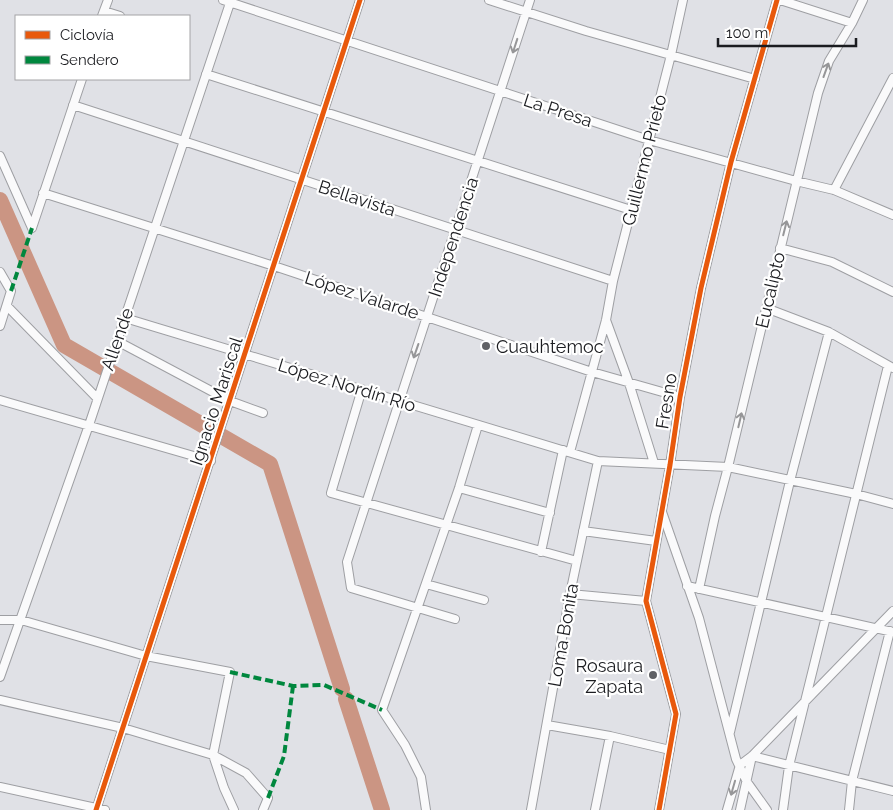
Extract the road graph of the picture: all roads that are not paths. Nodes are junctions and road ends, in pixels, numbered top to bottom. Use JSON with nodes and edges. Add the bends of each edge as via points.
{"nodes":[{"id":1,"x":108,"y":0,"type":"edge"},
{"id":2,"x":360,"y":0,"type":"edge"},
{"id":3,"x":489,"y":0,"type":"edge"},
{"id":4,"x":530,"y":0,"type":"edge"},
{"id":5,"x":683,"y":0,"type":"edge"},
{"id":6,"x":778,"y":0,"type":"edge"},
{"id":7,"x":863,"y":0,"type":"edge"},
{"id":8,"x":228,"y":1,"type":"edge"},
{"id":9,"x":526,"y":12,"type":"junction"},
{"id":10,"x":103,"y":14,"type":"edge"},
{"id":11,"x":852,"y":23,"type":"junction"},
{"id":12,"x":347,"y":41,"type":"junction"},
{"id":13,"x":671,"y":55,"type":"junction"},
{"id":14,"x":206,"y":74,"type":"junction"},
{"id":15,"x":893,"y":78,"type":"edge"},
{"id":16,"x":755,"y":79,"type":"junction"},
{"id":17,"x":82,"y":80,"type":"edge"},
{"id":18,"x":500,"y":91,"type":"junction"},
{"id":19,"x":73,"y":105,"type":"junction"},
{"id":20,"x":324,"y":111,"type":"junction"},
{"id":21,"x":649,"y":140,"type":"junction"},
{"id":22,"x":184,"y":141,"type":"junction"},
{"id":23,"x":0,"y":156,"type":"edge"},
{"id":24,"x":478,"y":161,"type":"junction"},
{"id":25,"x":731,"y":162,"type":"junction"},
{"id":26,"x":302,"y":180,"type":"junction"},
{"id":27,"x":796,"y":181,"type":"junction"},
{"id":28,"x":834,"y":190,"type":"junction"},
{"id":29,"x":44,"y":194,"type":"junction"},
{"id":30,"x":631,"y":210,"type":"junction"},
{"id":31,"x":892,"y":213,"type":"edge"},
{"id":32,"x":154,"y":229,"type":"junction"},
{"id":33,"x":455,"y":229,"type":"junction"},
{"id":34,"x":780,"y":248,"type":"junction"},
{"id":35,"x":274,"y":266,"type":"junction"},
{"id":36,"x":0,"y":272,"type":"edge"},
{"id":37,"x":614,"y":281,"type":"junction"},
{"id":38,"x":893,"y":292,"type":"edge"},
{"id":39,"x":7,"y":306,"type":"junction"},
{"id":40,"x":766,"y":308,"type":"junction"},
{"id":41,"x":428,"y":317,"type":"junction"},
{"id":42,"x":125,"y":318,"type":"junction"},
{"id":43,"x":606,"y":320,"type":"junction"},
{"id":44,"x":0,"y":326,"type":"edge"},
{"id":45,"x":829,"y":332,"type":"junction"},
{"id":46,"x":116,"y":345,"type":"junction"},
{"id":47,"x":245,"y":354,"type":"junction"},
{"id":48,"x":890,"y":367,"type":"edge"},
{"id":49,"x":592,"y":372,"type":"junction"},
{"id":50,"x":629,"y":383,"type":"junction"},
{"id":51,"x":362,"y":390,"type":"junction"},
{"id":52,"x":98,"y":395,"type":"junction"},
{"id":53,"x":680,"y":397,"type":"junction"},
{"id":54,"x":0,"y":400,"type":"edge"},
{"id":55,"x":399,"y":401,"type":"junction"},
{"id":56,"x":229,"y":404,"type":"junction"},
{"id":57,"x":263,"y":413,"type":"dead end"},
{"id":58,"x":89,"y":425,"type":"junction"},
{"id":59,"x":478,"y":425,"type":"junction"},
{"id":60,"x":567,"y":451,"type":"junction"},
{"id":61,"x":212,"y":457,"type":"junction"},
{"id":62,"x":598,"y":461,"type":"junction"},
{"id":63,"x":654,"y":463,"type":"junction"},
{"id":64,"x":670,"y":465,"type":"junction"},
{"id":65,"x":728,"y":467,"type":"junction"},
{"id":66,"x":790,"y":481,"type":"junction"},
{"id":67,"x":459,"y":488,"type":"junction"},
{"id":68,"x":856,"y":494,"type":"junction"},
{"id":69,"x":367,"y":503,"type":"junction"},
{"id":70,"x":893,"y":504,"type":"edge"},
{"id":71,"x":662,"y":511,"type":"junction"},
{"id":72,"x":550,"y":513,"type":"junction"},
{"id":73,"x":446,"y":526,"type":"junction"},
{"id":74,"x":583,"y":531,"type":"junction"},
{"id":75,"x":656,"y":541,"type":"junction"},
{"id":76,"x":542,"y":552,"type":"junction"},
{"id":77,"x":577,"y":561,"type":"junction"},
{"id":78,"x":426,"y":584,"type":"junction"},
{"id":79,"x":687,"y":586,"type":"junction"},
{"id":80,"x":699,"y":589,"type":"junction"},
{"id":81,"x":570,"y":594,"type":"junction"},
{"id":82,"x":484,"y":600,"type":"dead end"},
{"id":83,"x":646,"y":601,"type":"junction"},
{"id":84,"x":762,"y":602,"type":"junction"},
{"id":85,"x":418,"y":608,"type":"junction"},
{"id":86,"x":893,"y":611,"type":"edge"},
{"id":87,"x":826,"y":617,"type":"junction"},
{"id":88,"x":455,"y":619,"type":"dead end"},
{"id":89,"x":0,"y":620,"type":"edge"},
{"id":90,"x":21,"y":620,"type":"junction"},
{"id":91,"x":877,"y":628,"type":"junction"},
{"id":92,"x":892,"y":631,"type":"edge"},
{"id":93,"x":146,"y":656,"type":"junction"},
{"id":94,"x":0,"y":676,"type":"edge"},
{"id":95,"x":806,"y":699,"type":"junction"},
{"id":96,"x":0,"y":700,"type":"edge"},
{"id":97,"x":547,"y":725,"type":"junction"},
{"id":98,"x":123,"y":728,"type":"junction"},
{"id":99,"x":730,"y":732,"type":"junction"},
{"id":100,"x":610,"y":736,"type":"junction"},
{"id":101,"x":670,"y":750,"type":"junction"},
{"id":102,"x":214,"y":755,"type":"junction"},
{"id":103,"x":752,"y":756,"type":"junction"},
{"id":104,"x":740,"y":765,"type":"junction"},
{"id":105,"x":789,"y":766,"type":"junction"},
{"id":106,"x":852,"y":781,"type":"junction"},
{"id":107,"x":747,"y":782,"type":"junction"},
{"id":108,"x":0,"y":787,"type":"edge"},
{"id":109,"x":893,"y":792,"type":"edge"},
{"id":110,"x":96,"y":809,"type":"edge"},
{"id":111,"x":105,"y":810,"type":"edge"},
{"id":112,"x":234,"y":810,"type":"edge"},
{"id":113,"x":263,"y":810,"type":"edge"},
{"id":114,"x":426,"y":810,"type":"edge"},
{"id":115,"x":531,"y":810,"type":"edge"},
{"id":116,"x":595,"y":810,"type":"edge"},
{"id":117,"x":659,"y":810,"type":"edge"},
{"id":118,"x":727,"y":810,"type":"edge"},
{"id":119,"x":740,"y":810,"type":"edge"},
{"id":120,"x":767,"y":810,"type":"edge"},
{"id":121,"x":783,"y":810,"type":"edge"},
{"id":122,"x":849,"y":810,"type":"edge"}],
"edges":[{"from":1,"to":10,"type":"street"},
{"from":2,"to":12,"type":"street","name":"Ignacio Mariscal"},
{"from":3,"to":9,"type":"street"},
{"from":4,"to":9,"type":"street","name":"Independencia"},
{"from":5,"to":13,"type":"street","name":"Guillermo Prieto"},
{"from":6,"to":11,"type":"street"},
{"from":6,"to":16,"type":"street","name":"Fresno"},
{"from":7,"to":11,"type":"street","name":"Eucalipto"},
{"from":8,"to":12,"type":"street","name":"La Presa"},
{"from":8,"to":14,"type":"street","name":"Allende"},
{"from":9,"to":13,"type":"street"},
{"from":9,"to":18,"type":"street","name":"Independencia","one_way":true},
{"from":27,"to":11,"type":"street","name":"Eucalipto","one_way":true,"via":[[820,85],[829,61]]},
{"from":12,"to":18,"type":"street","name":"La Presa"},
{"from":12,"to":20,"type":"street","name":"Ignacio Mariscal"},
{"from":13,"to":16,"type":"street"},
{"from":13,"to":21,"type":"street","name":"Guillermo Prieto"},
{"from":14,"to":20,"type":"street"},
{"from":14,"to":22,"type":"street","name":"Allende"},
{"from":15,"to":28,"type":"street"},
{"from":16,"to":25,"type":"street","name":"Fresno"},
{"from":17,"to":19,"type":"street"},
{"from":18,"to":21,"type":"street","name":"La Presa"},
{"from":18,"to":24,"type":"street","name":"Independencia"},
{"from":19,"to":22,"type":"street","name":"Bellavista"},
{"from":19,"to":29,"type":"street"},
{"from":20,"to":24,"type":"street"},
{"from":20,"to":26,"type":"street","name":"Ignacio Mariscal"},
{"from":21,"to":25,"type":"street","name":"La Presa"},
{"from":21,"to":30,"type":"street","name":"Guillermo Prieto"},
{"from":22,"to":26,"type":"street","name":"Bellavista"},
{"from":22,"to":32,"type":"street","name":"Allende"},
{"from":23,"to":29,"type":"street","via":[[32,228]]},
{"from":24,"to":30,"type":"street"},
{"from":24,"to":33,"type":"street","name":"Independencia"},
{"from":25,"to":27,"type":"street","name":"La Presa"},
{"from":25,"to":53,"type":"street","name":"Fresno","via":[[701,288]]},
{"from":26,"to":33,"type":"street","name":"Bellavista"},
{"from":26,"to":35,"type":"street","name":"Ignacio Mariscal"},
{"from":27,"to":28,"type":"street","name":"La Presa"},
{"from":34,"to":27,"type":"street","name":"Eucalipto","one_way":true},
{"from":28,"to":31,"type":"street","name":"La Presa"},
{"from":29,"to":32,"type":"street","name":"López Valarde"},
{"from":30,"to":37,"type":"street","name":"Guillermo Prieto"},
{"from":32,"to":35,"type":"street","name":"López Valarde"},
{"from":32,"to":42,"type":"street","name":"Allende"},
{"from":33,"to":37,"type":"street","name":"Bellavista"},
{"from":33,"to":41,"type":"street","name":"Independencia"},
{"from":34,"to":38,"type":"street","via":[[832,262]]},
{"from":34,"to":40,"type":"street","name":"Eucalipto"},
{"from":35,"to":41,"type":"street","name":"López Valarde"},
{"from":35,"to":47,"type":"street","name":"Ignacio Mariscal"},
{"from":36,"to":39,"type":"street","via":[[11,291]]},
{"from":37,"to":43,"type":"street","name":"Guillermo Prieto"},
{"from":39,"to":44,"type":"street"},
{"from":39,"to":52,"type":"street"},
{"from":40,"to":45,"type":"street"},
{"from":65,"to":40,"type":"street","name":"Eucalipto","one_way":true},
{"from":41,"to":49,"type":"street","name":"López Valarde"},
{"from":41,"to":55,"type":"street","name":"Independencia","one_way":true},
{"from":42,"to":46,"type":"street","name":"Allende"},
{"from":42,"to":47,"type":"street","name":"López Nordín Río"},
{"from":43,"to":49,"type":"street","name":"Guillermo Prieto"},
{"from":43,"to":50,"type":"street"},
{"from":45,"to":48,"type":"street"},
{"from":45,"to":66,"type":"street"},
{"from":46,"to":52,"type":"street","name":"Allende"},
{"from":46,"to":56,"type":"street"},
{"from":47,"to":51,"type":"street","name":"López Nordín Río"},
{"from":47,"to":56,"type":"street","name":"Ignacio Mariscal"},
{"from":48,"to":68,"type":"street"},
{"from":49,"to":50,"type":"street","name":"López Valarde"},
{"from":49,"to":60,"type":"street","name":"Guillermo Prieto"},
{"from":50,"to":53,"type":"street","name":"López Valarde"},
{"from":50,"to":63,"type":"street"},
{"from":51,"to":55,"type":"street","name":"López Nordín Río"},
{"from":51,"to":69,"type":"street","via":[[331,493]]},
{"from":52,"to":58,"type":"street","name":"Allende"},
{"from":53,"to":64,"type":"street","name":"Fresno"},
{"from":54,"to":58,"type":"street"},
{"from":55,"to":59,"type":"street","name":"López Nordín Río"},
{"from":55,"to":69,"type":"street","name":"Independencia"},
{"from":56,"to":57,"type":"street"},
{"from":56,"to":61,"type":"street","name":"Ignacio Mariscal"},
{"from":58,"to":61,"type":"street"},
{"from":58,"to":90,"type":"street","name":"Allende"},
{"from":59,"to":60,"type":"street","name":"López Nordín Río"},
{"from":59,"to":67,"type":"street"},
{"from":60,"to":62,"type":"street","name":"López Nordín Río"},
{"from":60,"to":72,"type":"street","name":"Guillermo Prieto"},
{"from":61,"to":93,"type":"street","name":"Ignacio Mariscal"},
{"from":62,"to":63,"type":"street","name":"López Nordín Río"},
{"from":62,"to":74,"type":"street","name":"Loma Bonita"},
{"from":63,"to":64,"type":"street","name":"López Nordín Río"},
{"from":64,"to":65,"type":"street","name":"López Nordín Río"},
{"from":64,"to":71,"type":"street","name":"Fresno"},
{"from":65,"to":66,"type":"street","name":"López Nordín Río"},
{"from":65,"to":80,"type":"street","name":"Eucalipto"},
{"from":66,"to":68,"type":"street","name":"López Nordín Río"},
{"from":66,"to":84,"type":"street"},
{"from":67,"to":72,"type":"street"},
{"from":67,"to":73,"type":"street"},
{"from":68,"to":70,"type":"street","name":"López Nordín Río"},
{"from":68,"to":87,"type":"street"},
{"from":69,"to":73,"type":"street"},
{"from":69,"to":85,"type":"street","name":"Independencia","via":[[347,562],[351,588]]},
{"from":71,"to":75,"type":"street","name":"Fresno"},
{"from":71,"to":79,"type":"street"},
{"from":72,"to":76,"type":"street","name":"Guillermo Prieto"},
{"from":73,"to":76,"type":"street"},
{"from":73,"to":78,"type":"street"},
{"from":74,"to":75,"type":"street"},
{"from":74,"to":77,"type":"street","name":"Loma Bonita"},
{"from":75,"to":83,"type":"street","name":"Fresno"},
{"from":76,"to":77,"type":"street"},
{"from":77,"to":81,"type":"street","name":"Loma Bonita"},
{"from":78,"to":82,"type":"street"},
{"from":78,"to":85,"type":"street"},
{"from":79,"to":80,"type":"street"},
{"from":79,"to":99,"type":"street"},
{"from":80,"to":84,"type":"street"},
{"from":81,"to":83,"type":"street"},
{"from":81,"to":97,"type":"street","name":"Loma Bonita"},
{"from":83,"to":101,"type":"street","name":"Fresno","via":[[676,714]]},
{"from":84,"to":87,"type":"street"},
{"from":84,"to":99,"type":"street"},
{"from":85,"to":88,"type":"street"},
{"from":85,"to":114,"type":"street","via":[[382,710],[421,777]]},
{"from":86,"to":91,"type":"street"},
{"from":87,"to":91,"type":"street"},
{"from":87,"to":95,"type":"street"},
{"from":89,"to":90,"type":"street"},
{"from":90,"to":93,"type":"street"},
{"from":90,"to":94,"type":"street","name":"Allende"},
{"from":91,"to":92,"type":"street"},
{"from":91,"to":95,"type":"street"},
{"from":92,"to":106,"type":"street"},
{"from":93,"to":98,"type":"street","name":"Ignacio Mariscal"},
{"from":93,"to":102,"type":"street","via":[[230,672]]},
{"from":95,"to":103,"type":"street"},
{"from":95,"to":105,"type":"street"},
{"from":96,"to":98,"type":"street"},
{"from":97,"to":100,"type":"street"},
{"from":97,"to":115,"type":"street","name":"Loma Bonita"},
{"from":98,"to":102,"type":"street"},
{"from":98,"to":110,"type":"street","name":"Ignacio Mariscal"},
{"from":99,"to":104,"type":"street"},
{"from":100,"to":101,"type":"street"},
{"from":100,"to":116,"type":"street"},
{"from":101,"to":117,"type":"street","name":"Fresno"},
{"from":102,"to":112,"type":"street"},
{"from":102,"to":113,"type":"street","via":[[246,773],[268,798]]},
{"from":103,"to":104,"type":"street"},
{"from":103,"to":105,"type":"street"},
{"from":103,"to":107,"type":"street"},
{"from":104,"to":107,"type":"street"},
{"from":104,"to":118,"type":"street","one_way":true},
{"from":105,"to":106,"type":"street"},
{"from":105,"to":121,"type":"street"},
{"from":106,"to":109,"type":"street"},
{"from":106,"to":122,"type":"street"},
{"from":107,"to":119,"type":"street"},
{"from":107,"to":120,"type":"street"},
{"from":108,"to":110,"type":"street"},
{"from":110,"to":111,"type":"street"}]}
